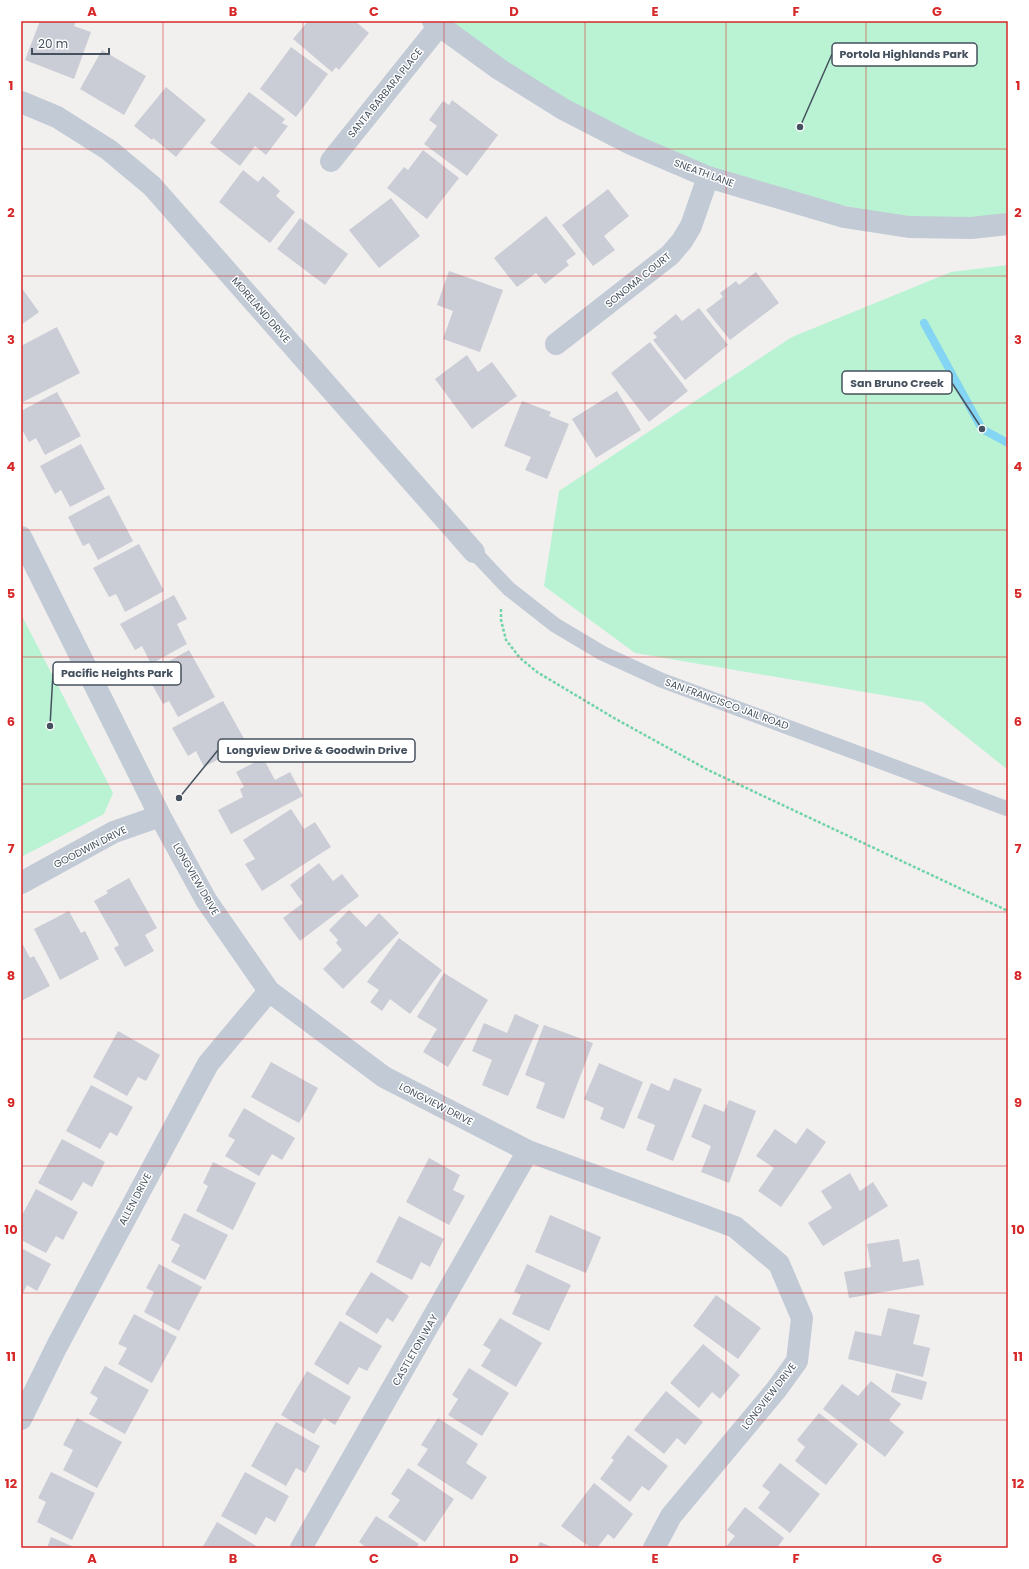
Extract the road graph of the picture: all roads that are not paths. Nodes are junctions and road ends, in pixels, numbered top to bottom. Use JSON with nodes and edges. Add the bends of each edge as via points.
{"nodes":[{"id":1,"x":436,"y":23,"type":"edge"},
{"id":2,"x":21,"y":102,"type":"edge"},
{"id":3,"x":331,"y":161,"type":"dead end"},
{"id":4,"x":708,"y":177,"type":"junction"},
{"id":5,"x":1008,"y":224,"type":"edge"},
{"id":6,"x":556,"y":344,"type":"dead end"},
{"id":7,"x":21,"y":537,"type":"edge"},
{"id":8,"x":474,"y":552,"type":"joint"},
{"id":9,"x":1008,"y":809,"type":"edge"},
{"id":10,"x":160,"y":816,"type":"junction"},
{"id":11,"x":21,"y":883,"type":"edge"},
{"id":12,"x":269,"y":991,"type":"junction"},
{"id":13,"x":528,"y":1151,"type":"junction"},
{"id":14,"x":21,"y":1419,"type":"edge"},
{"id":15,"x":301,"y":1548,"type":"edge"},
{"id":16,"x":654,"y":1548,"type":"edge"}],
"edges":[{"from":1,"to":3,"type":"street","name":"SANTA BARBARA PLACE"},
{"from":1,"to":4,"type":"street","name":"SNEATH LANE","via":[[499,70],[563,109],[631,144]]},
{"from":2,"to":8,"type":"street","name":"MORELAND DRIVE","via":[[57,117],[110,150],[152,186]]},
{"from":4,"to":5,"type":"street","name":"SNEATH LANE","via":[[844,217],[910,227],[971,228]]},
{"from":4,"to":6,"type":"street","name":"SONOMA COURT","via":[[691,226],[670,255]]},
{"from":7,"to":10,"type":"street","name":"LONGVIEW DRIVE"},
{"from":8,"to":9,"type":"lane","name":"SAN FRANCISCO JAIL ROAD","via":[[509,589],[555,625],[602,652],[661,680]]},
{"from":10,"to":11,"type":"street","name":"GOODWIN DRIVE","via":[[114,832]]},
{"from":10,"to":12,"type":"street","name":"LONGVIEW DRIVE","via":[[206,900]]},
{"from":12,"to":13,"type":"street","name":"LONGVIEW DRIVE","via":[[384,1077]]},
{"from":12,"to":14,"type":"street","name":"ALLEN DRIVE","via":[[208,1064],[57,1346]]},
{"from":13,"to":15,"type":"street","name":"CASTLETON WAY"},
{"from":13,"to":16,"type":"street","name":"LONGVIEW DRIVE","via":[[735,1227],[779,1264],[802,1318],[797,1361],[671,1516]]}]}
